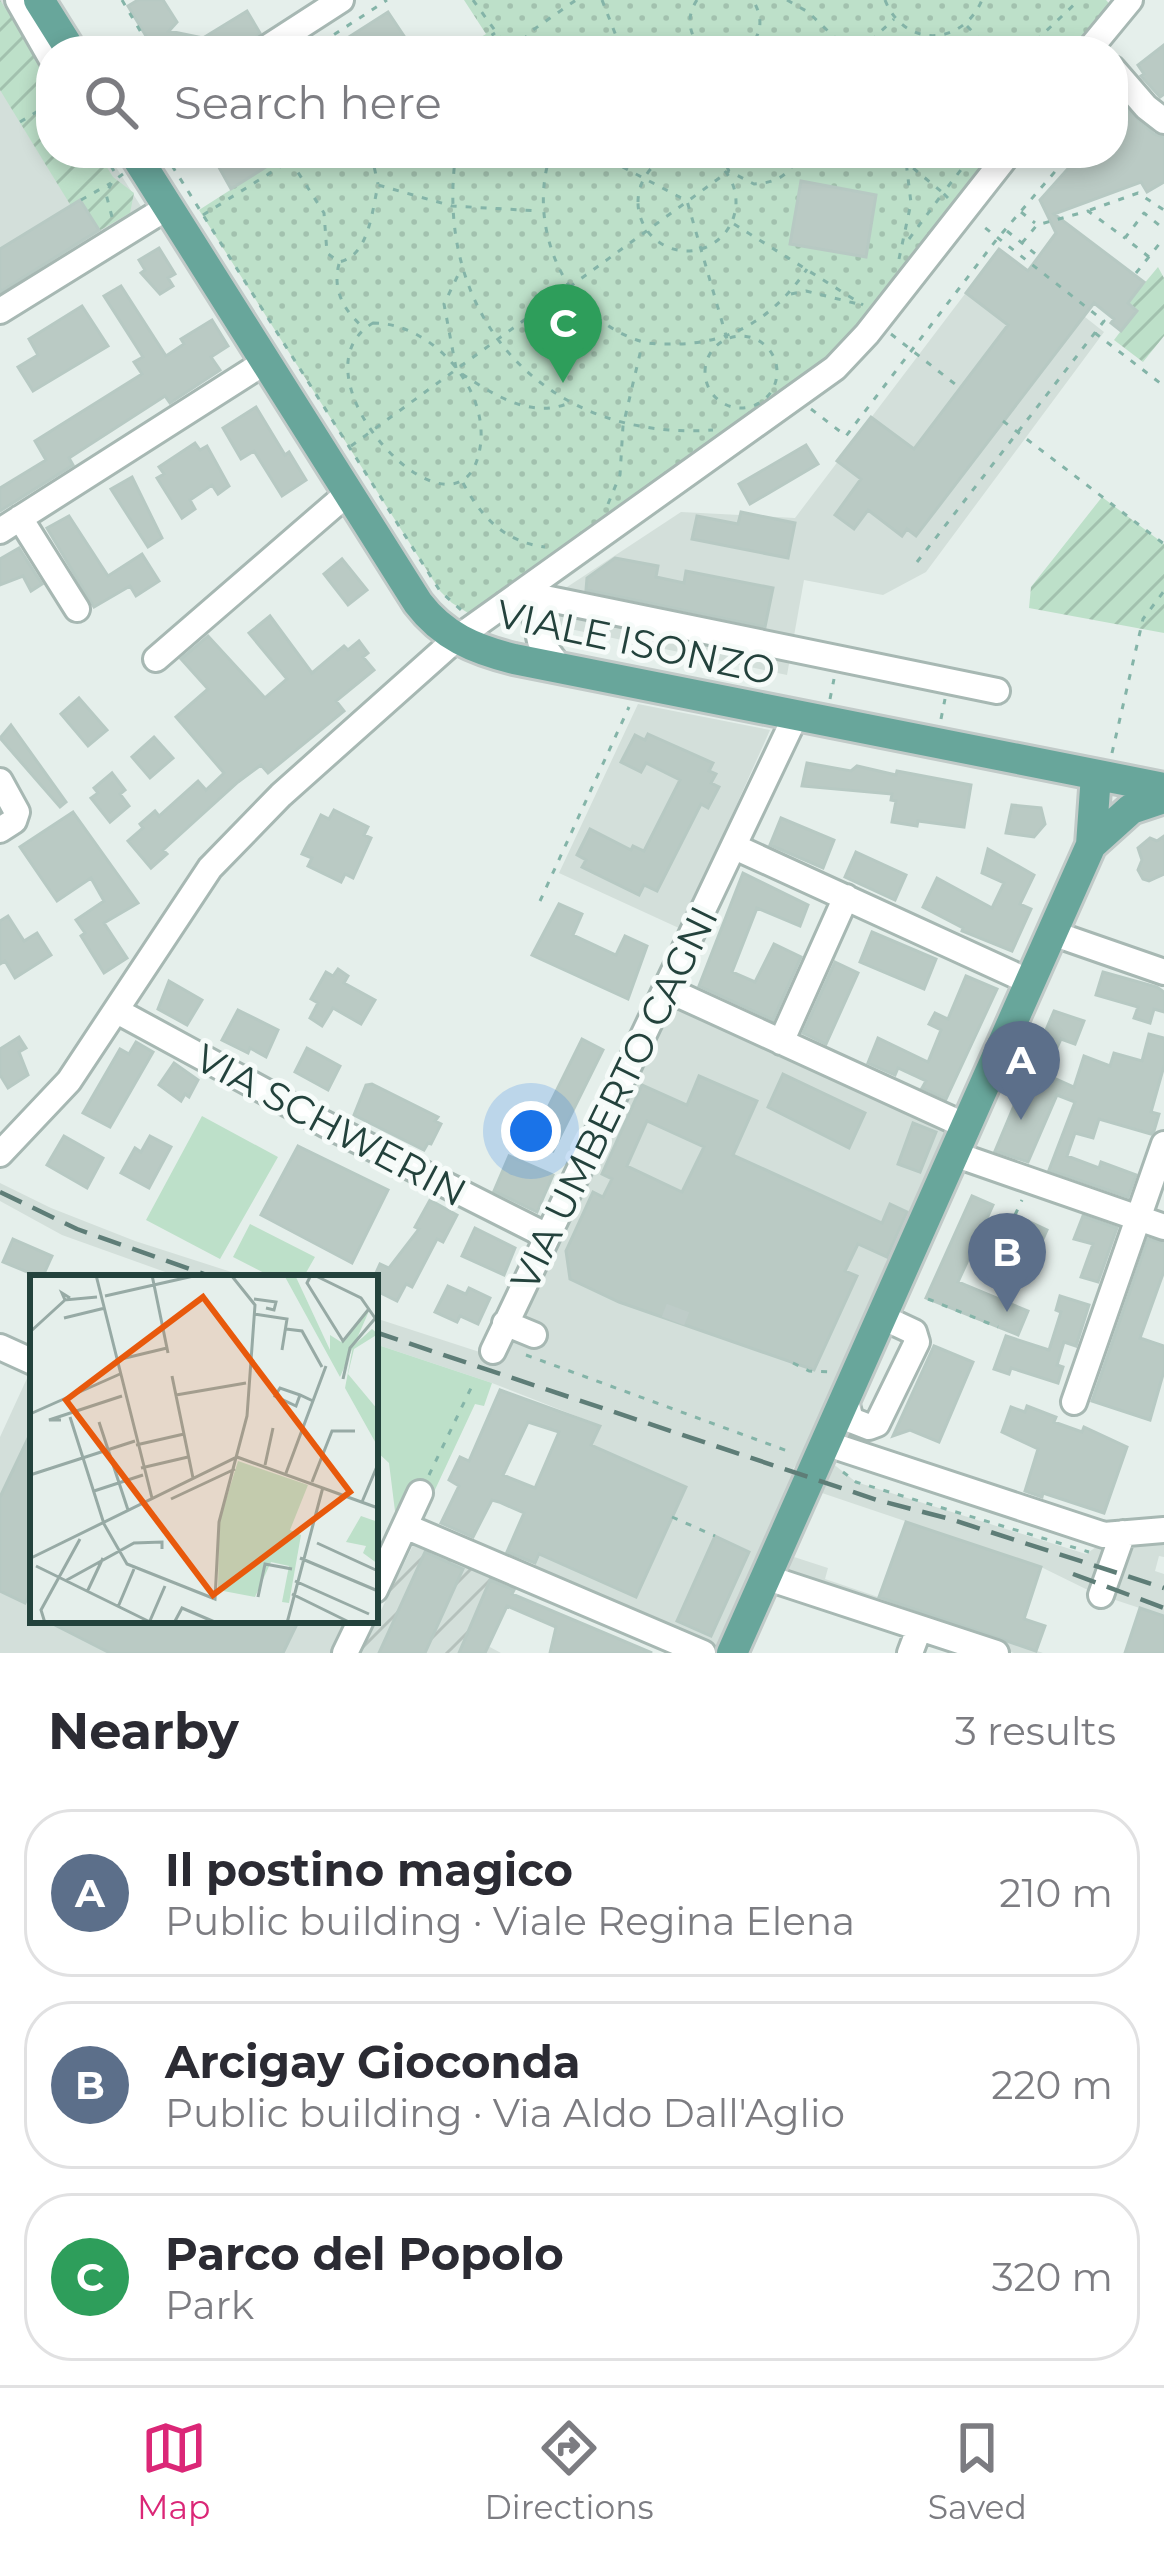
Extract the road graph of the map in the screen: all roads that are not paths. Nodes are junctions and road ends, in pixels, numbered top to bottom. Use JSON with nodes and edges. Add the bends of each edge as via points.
{"nodes":[{"id":1,"x":18,"y":0,"type":"edge"},
{"id":2,"x":39,"y":0,"type":"edge"},
{"id":3,"x":341,"y":0,"type":"edge"},
{"id":4,"x":1130,"y":0,"type":"edge"},
{"id":5,"x":38,"y":36,"type":"edge"},
{"id":6,"x":62,"y":36,"type":"edge"},
{"id":7,"x":285,"y":36,"type":"edge"},
{"id":8,"x":1102,"y":36,"type":"edge"},
{"id":9,"x":1128,"y":85,"type":"edge"},
{"id":10,"x":1155,"y":114,"type":"edge"},
{"id":11,"x":136,"y":168,"type":"edge"},
{"id":12,"x":997,"y":168,"type":"edge"},
{"id":13,"x":168,"y":207,"type":"junction"},
{"id":14,"x":0,"y":311,"type":"edge"},
{"id":15,"x":265,"y":362,"type":"junction"},
{"id":16,"x":348,"y":493,"type":"junction"},
{"id":17,"x":10,"y":525,"type":"edge"},
{"id":18,"x":534,"y":589,"type":"junction"},
{"id":19,"x":77,"y":609,"type":"dead end"},
{"id":20,"x":469,"y":630,"type":"junction"},
{"id":21,"x":156,"y":659,"type":"dead end"},
{"id":22,"x":560,"y":668,"type":"junction"},
{"id":23,"x":997,"y":691,"type":"dead end"},
{"id":24,"x":796,"y":715,"type":"junction"},
{"id":25,"x":1042,"y":765,"type":"junction"},
{"id":26,"x":1104,"y":765,"type":"junction"},
{"id":27,"x":0,"y":781,"type":"edge"},
{"id":28,"x":1164,"y":788,"type":"edge"},
{"id":29,"x":1164,"y":798,"type":"edge"},
{"id":30,"x":0,"y":830,"type":"edge"},
{"id":31,"x":1091,"y":845,"type":"junction"},
{"id":32,"x":735,"y":847,"type":"junction"},
{"id":33,"x":846,"y":897,"type":"junction"},
{"id":34,"x":1052,"y":933,"type":"junction"},
{"id":35,"x":1164,"y":972,"type":"edge"},
{"id":36,"x":1030,"y":982,"type":"junction"},
{"id":37,"x":666,"y":989,"type":"junction"},
{"id":38,"x":117,"y":1011,"type":"junction"},
{"id":39,"x":781,"y":1042,"type":"junction"},
{"id":40,"x":960,"y":1140,"type":"junction"},
{"id":41,"x":1164,"y":1144,"type":"edge"},
{"id":42,"x":0,"y":1154,"type":"edge"},
{"id":43,"x":1139,"y":1219,"type":"junction"},
{"id":44,"x":1164,"y":1227,"type":"edge"},
{"id":45,"x":547,"y":1236,"type":"junction"},
{"id":46,"x":882,"y":1317,"type":"junction"},
{"id":47,"x":534,"y":1335,"type":"dead end"},
{"id":48,"x":0,"y":1347,"type":"edge"},
{"id":49,"x":30,"y":1361,"type":"edge"},
{"id":50,"x":843,"y":1385,"type":"junction"},
{"id":51,"x":1074,"y":1402,"type":"dead end"},
{"id":52,"x":825,"y":1463,"type":"junction"},
{"id":53,"x":420,"y":1493,"type":"road end"},
{"id":54,"x":405,"y":1526,"type":"junction"},
{"id":55,"x":1164,"y":1529,"type":"edge"},
{"id":56,"x":1120,"y":1542,"type":"junction"},
{"id":57,"x":765,"y":1577,"type":"junction"},
{"id":58,"x":378,"y":1584,"type":"edge"},
{"id":59,"x":1101,"y":1595,"type":"dead end"},
{"id":60,"x":360,"y":1623,"type":"edge"},
{"id":61,"x":915,"y":1641,"type":"edge"},
{"id":62,"x":345,"y":1653,"type":"edge"},
{"id":63,"x":703,"y":1653,"type":"edge"},
{"id":64,"x":732,"y":1653,"type":"edge"},
{"id":65,"x":996,"y":1653,"type":"edge"}],
"edges":[{"from":1,"to":5,"type":"street"},
{"from":2,"to":6,"type":"main road"},
{"from":3,"to":7,"type":"street"},
{"from":4,"to":8,"type":"street"},
{"from":9,"to":10,"type":"street"},
{"from":11,"to":13,"type":"main road","name":"VIALE ISONZO"},
{"from":12,"to":18,"type":"street","via":[[836,368]]},
{"from":13,"to":14,"type":"street"},
{"from":13,"to":15,"type":"main road","name":"VIALE ISONZO"},
{"from":15,"to":16,"type":"main road","name":"VIALE ISONZO"},
{"from":15,"to":17,"type":"street"},
{"from":16,"to":20,"type":"main road","name":"VIALE ISONZO","via":[[430,619]]},
{"from":16,"to":21,"type":"street"},
{"from":17,"to":19,"type":"street"},
{"from":18,"to":20,"type":"street"},
{"from":18,"to":22,"type":"street","via":[[540,641]]},
{"from":18,"to":23,"type":"street"},
{"from":20,"to":22,"type":"main road","name":"VIALE ISONZO","via":[[482,651]]},
{"from":20,"to":38,"type":"street","via":[[233,842]]},
{"from":22,"to":24,"type":"main road","name":"VIALE ISONZO"},
{"from":24,"to":25,"type":"main road","name":"VIALE ISONZO"},
{"from":24,"to":32,"type":"street","name":"VIA UMBERTO CAGNI"},
{"from":25,"to":26,"type":"main road","name":"VIALE ISONZO"},
{"from":25,"to":31,"type":"main road","via":[[1076,792]]},
{"from":26,"to":28,"type":"main road","name":"VIALE ISONZO"},
{"from":26,"to":31,"type":"main road"},
{"from":27,"to":30,"type":"street","via":[[17,812]]},
{"from":29,"to":31,"type":"main road","via":[[1132,809]]},
{"from":31,"to":34,"type":"main road"},
{"from":32,"to":33,"type":"street"},
{"from":32,"to":37,"type":"street","name":"VIA UMBERTO CAGNI"},
{"from":33,"to":36,"type":"street"},
{"from":33,"to":39,"type":"street"},
{"from":34,"to":35,"type":"street"},
{"from":34,"to":36,"type":"main road"},
{"from":36,"to":40,"type":"main road"},
{"from":37,"to":39,"type":"street"},
{"from":37,"to":45,"type":"street","name":"VIA UMBERTO CAGNI"},
{"from":38,"to":42,"type":"street","via":[[54,1101]]},
{"from":38,"to":45,"type":"street","name":"VIA SCHWERIN"},
{"from":39,"to":40,"type":"street"},
{"from":40,"to":43,"type":"street"},
{"from":40,"to":46,"type":"main road"},
{"from":41,"to":43,"type":"street"},
{"from":43,"to":44,"type":"street"},
{"from":43,"to":51,"type":"street"},
{"from":45,"to":47,"type":"street","name":"VIA UMBERTO CAGNI","via":[[498,1339]]},
{"from":46,"to":50,"type":"main road"},
{"from":46,"to":50,"type":"street","via":[[914,1332],[917,1342],[877,1424],[851,1420]]},
{"from":48,"to":49,"type":"street"},
{"from":50,"to":52,"type":"main road"},
{"from":52,"to":56,"type":"street"},
{"from":52,"to":57,"type":"main road"},
{"from":53,"to":54,"type":"street"},
{"from":54,"to":58,"type":"street"},
{"from":54,"to":63,"type":"street"},
{"from":55,"to":56,"type":"street"},
{"from":56,"to":59,"type":"street"},
{"from":57,"to":61,"type":"street"},
{"from":57,"to":64,"type":"main road"},
{"from":60,"to":62,"type":"street"},
{"from":61,"to":65,"type":"street"}]}
